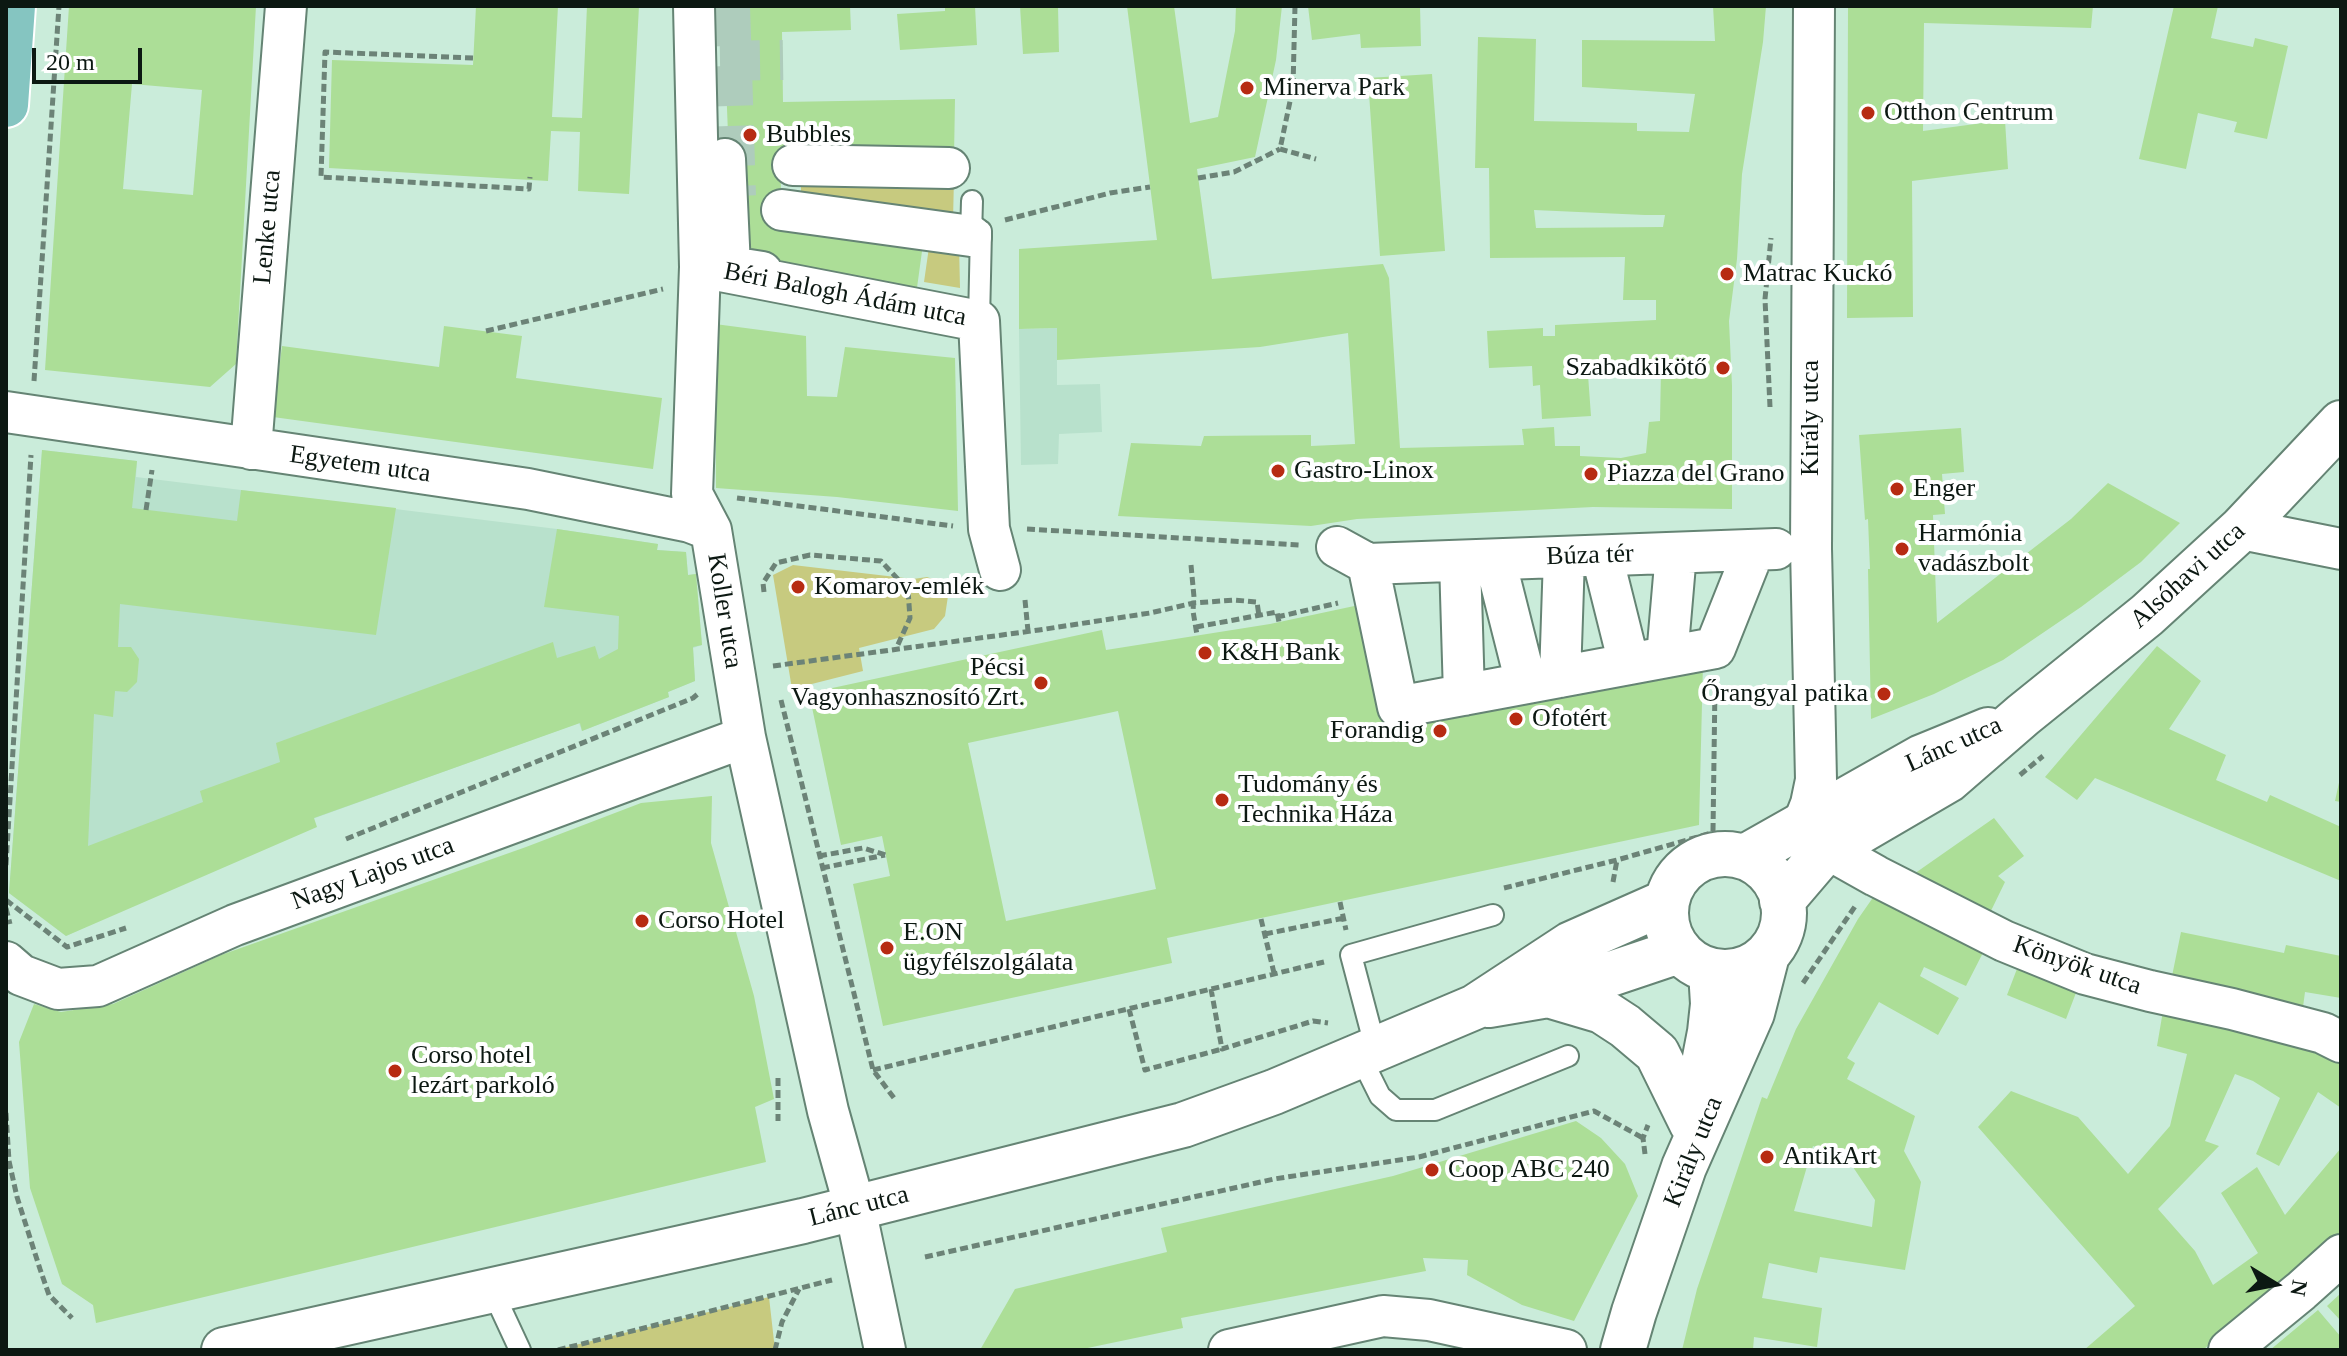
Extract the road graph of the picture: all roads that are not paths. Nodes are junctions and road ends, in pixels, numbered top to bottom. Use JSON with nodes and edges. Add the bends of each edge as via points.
{"nodes":[{"id":1,"x":13,"y":6,"type":"edge"},
{"id":2,"x":286,"y":6,"type":"edge"},
{"id":3,"x":694,"y":6,"type":"edge"},
{"id":4,"x":718,"y":6,"type":"edge"},
{"id":5,"x":1814,"y":6,"type":"edge"},
{"id":6,"x":6,"y":105,"type":"edge"},
{"id":7,"x":949,"y":168,"type":"dead end"},
{"id":8,"x":979,"y":223,"type":"joint"},
{"id":9,"x":686,"y":277,"type":"junction"},
{"id":10,"x":979,"y":316,"type":"junction"},
{"id":11,"x":6,"y":412,"type":"edge"},
{"id":12,"x":2341,"y":423,"type":"edge"},
{"id":13,"x":251,"y":449,"type":"junction"},
{"id":14,"x":2241,"y":529,"type":"junction"},
{"id":15,"x":711,"y":530,"type":"junction"},
{"id":16,"x":1811,"y":548,"type":"junction"},
{"id":17,"x":2341,"y":549,"type":"edge"},
{"id":18,"x":1754,"y":550,"type":"junction"},
{"id":19,"x":1676,"y":553,"type":"junction"},
{"id":20,"x":1583,"y":556,"type":"junction"},
{"id":21,"x":1477,"y":560,"type":"junction"},
{"id":22,"x":1012,"y":583,"type":"road end"},
{"id":23,"x":1667,"y":657,"type":"junction"},
{"id":24,"x":1629,"y":664,"type":"junction"},
{"id":25,"x":1543,"y":680,"type":"junction"},
{"id":26,"x":1464,"y":695,"type":"junction"},
{"id":27,"x":2023,"y":715,"type":"joint"},
{"id":28,"x":745,"y":737,"type":"junction"},
{"id":29,"x":1815,"y":838,"type":"junction"},
{"id":30,"x":1745,"y":857,"type":"junction"},
{"id":31,"x":1782,"y":901,"type":"junction"},
{"id":32,"x":1666,"y":902,"type":"junction"},
{"id":33,"x":1493,"y":915,"type":"dead end"},
{"id":34,"x":1767,"y":955,"type":"junction"},
{"id":35,"x":1695,"y":961,"type":"junction"},
{"id":36,"x":6,"y":962,"type":"edge"},
{"id":37,"x":1548,"y":995,"type":"junction"},
{"id":38,"x":1475,"y":1007,"type":"junction"},
{"id":39,"x":1367,"y":1039,"type":"junction"},
{"id":40,"x":2341,"y":1042,"type":"edge"},
{"id":41,"x":1568,"y":1056,"type":"dead end"},
{"id":42,"x":1692,"y":1124,"type":"junction"},
{"id":43,"x":1684,"y":1167,"type":"junction"},
{"id":44,"x":855,"y":1208,"type":"junction"},
{"id":45,"x":2341,"y":1255,"type":"edge"},
{"id":46,"x":493,"y":1292,"type":"junction"},
{"id":47,"x":224,"y":1350,"type":"edge"},
{"id":48,"x":520,"y":1350,"type":"edge"},
{"id":49,"x":885,"y":1350,"type":"edge"},
{"id":50,"x":1229,"y":1350,"type":"edge"},
{"id":51,"x":1566,"y":1350,"type":"edge"},
{"id":52,"x":1623,"y":1350,"type":"edge"},
{"id":53,"x":2229,"y":1350,"type":"edge"}],
"edges":[{"from":1,"to":6,"type":"main road"},
{"from":2,"to":13,"type":"street","name":"Lenke utca"},
{"from":3,"to":9,"type":"street","name":"Koller utca"},
{"from":4,"to":10,"type":"street","via":[[730,267]]},
{"from":5,"to":16,"type":"street","name":"Király utca"},
{"from":7,"to":8,"type":"street","via":[[793,160],[787,211]]},
{"from":8,"to":10,"type":"lane"},
{"from":9,"to":10,"type":"street","name":"Béri Balogh Ádám utca"},
{"from":9,"to":15,"type":"street","name":"Koller utca","via":[[692,494]]},
{"from":10,"to":22,"type":"street","name":"Béri Balogh Ádám utca","via":[[989,529]]},
{"from":11,"to":13,"type":"street","name":"Egyetem utca"},
{"from":12,"to":14,"type":"street","name":"Alsóhavi utca"},
{"from":13,"to":15,"type":"street","name":"Egyetem utca","via":[[528,489]]},
{"from":14,"to":17,"type":"street"},
{"from":14,"to":27,"type":"street","name":"Alsóhavi utca","via":[[2147,615]]},
{"from":15,"to":28,"type":"street","name":"Koller utca"},
{"from":16,"to":18,"type":"street","name":"Búza tér"},
{"from":16,"to":29,"type":"street","name":"Király utca"},
{"from":18,"to":19,"type":"street","name":"Búza tér"},
{"from":18,"to":23,"type":"street","via":[[1715,648]]},
{"from":19,"to":20,"type":"street","name":"Búza tér"},
{"from":19,"to":23,"type":"street"},
{"from":20,"to":21,"type":"street","name":"Búza tér"},
{"from":20,"to":24,"type":"street"},
{"from":20,"to":25,"type":"street"},
{"from":21,"to":25,"type":"street"},
{"from":21,"to":26,"type":"street"},
{"from":21,"to":26,"type":"street","name":"Búza tér","via":[[1353,555],[1398,707]]},
{"from":23,"to":24,"type":"street"},
{"from":24,"to":25,"type":"street"},
{"from":25,"to":26,"type":"street"},
{"from":27,"to":29,"type":"street","name":"Lánc utca","via":[[1922,757]]},
{"from":28,"to":36,"type":"street","name":"Nagy Lajos utca","via":[[218,932],[98,986],[58,989],[21,975]]},
{"from":28,"to":44,"type":"street","name":"Koller utca","via":[[830,1120]]},
{"from":29,"to":30,"type":"street","name":"Lánc utca"},
{"from":29,"to":31,"type":"street","name":"Lánc utca","via":[[1798,880]]},
{"from":29,"to":40,"type":"street","name":"Könyök utca","via":[[1876,876],[2004,941],[2085,974],[2323,1033]]},
{"from":30,"to":31,"type":"street","via":[[1775,881]]},
{"from":30,"to":32,"type":"street","name":"Lánc utca","via":[[1724,854],[1690,865]]},
{"from":31,"to":34,"type":"street","via":[[1781,933]]},
{"from":32,"to":35,"type":"street","via":[[1669,935]]},
{"from":32,"to":38,"type":"street","name":"Lánc utca","via":[[1571,944]]},
{"from":33,"to":39,"type":"lane","via":[[1351,955]]},
{"from":34,"to":35,"type":"street","name":"Lánc utca","via":[[1733,972]]},
{"from":34,"to":43,"type":"street","name":"Király utca","via":[[1752,1013]]},
{"from":35,"to":37,"type":"street","name":"Lánc utca"},
{"from":35,"to":42,"type":"street","via":[[1713,1004]]},
{"from":37,"to":38,"type":"street","name":"Lánc utca"},
{"from":37,"to":42,"type":"street","via":[[1602,1011],[1657,1053]]},
{"from":38,"to":39,"type":"street","name":"Lánc utca"},
{"from":39,"to":41,"type":"lane","via":[[1380,1096],[1396,1110],[1435,1110]]},
{"from":39,"to":44,"type":"street","name":"Lánc utca","via":[[1274,1092],[1183,1125]]},
{"from":42,"to":43,"type":"street"},
{"from":43,"to":52,"type":"street","name":"Király utca"},
{"from":44,"to":46,"type":"street","name":"Lánc utca"},
{"from":44,"to":49,"type":"street","name":"Koller utca"},
{"from":45,"to":53,"type":"street"},
{"from":46,"to":47,"type":"street","name":"Lánc utca"},
{"from":46,"to":48,"type":"lane"},
{"from":50,"to":51,"type":"street","via":[[1383,1316],[1429,1320]]}]}
